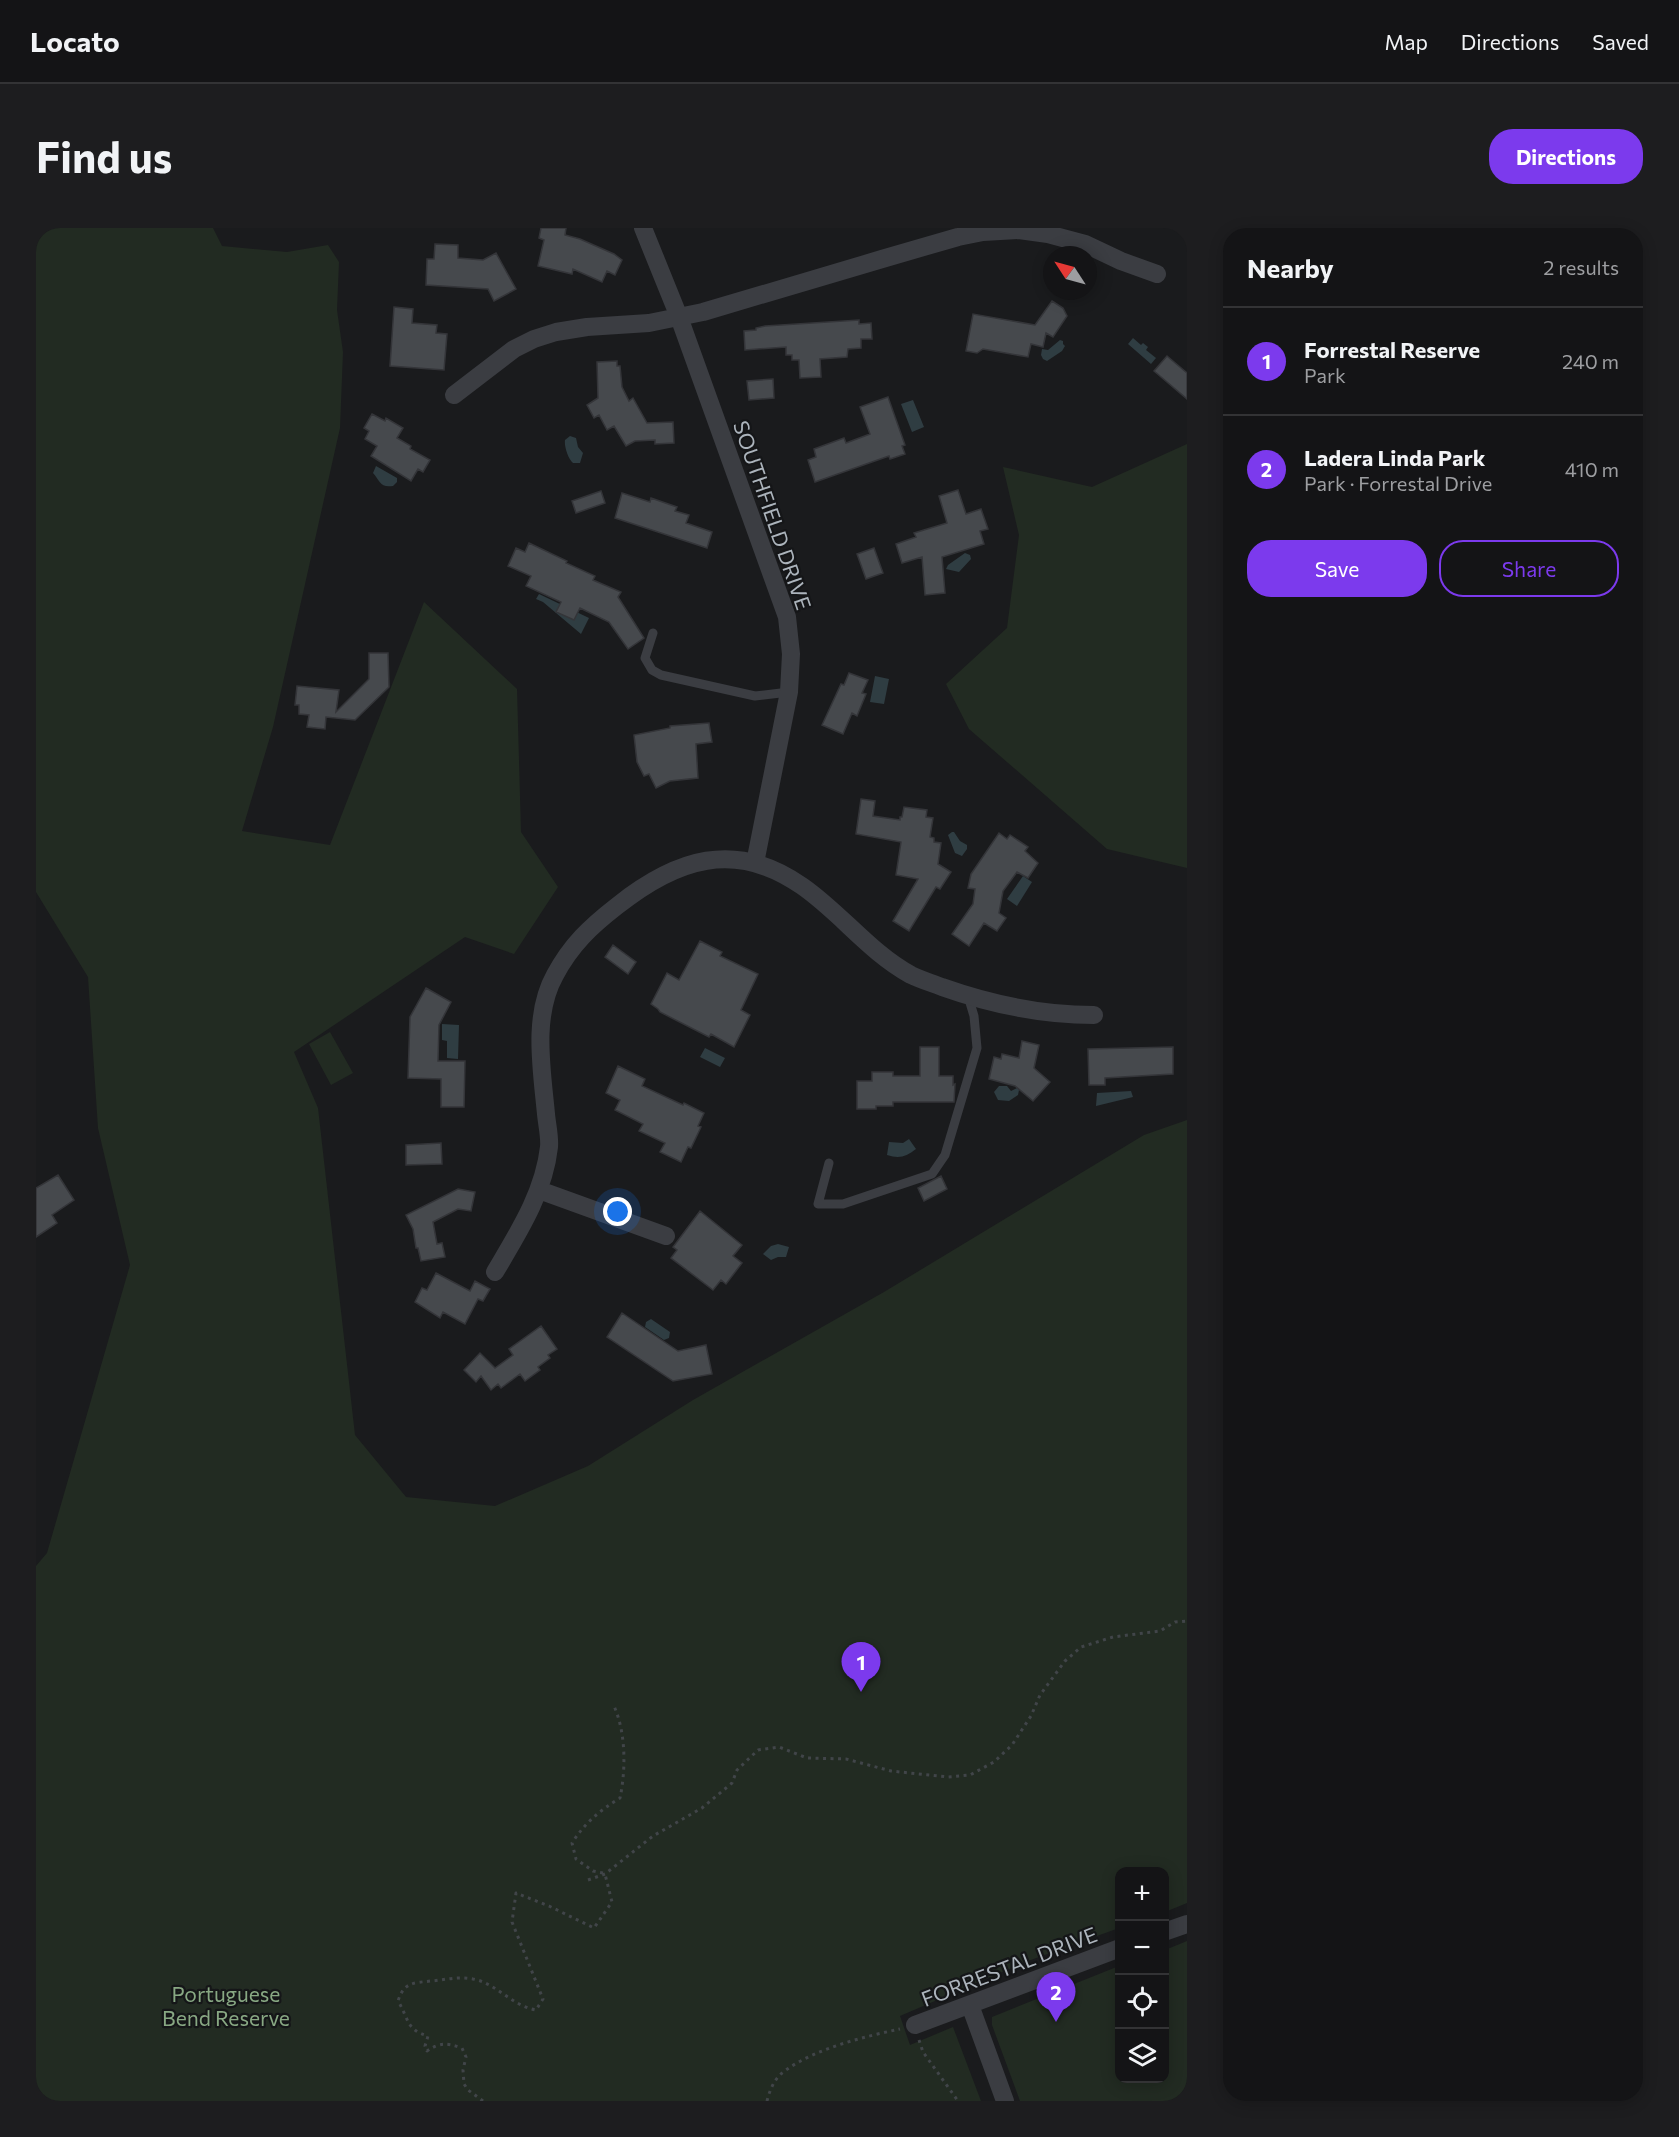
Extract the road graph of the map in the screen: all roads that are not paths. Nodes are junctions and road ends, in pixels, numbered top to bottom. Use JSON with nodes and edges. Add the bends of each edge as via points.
{"nodes":[{"id":1,"x":643,"y":228,"type":"edge"},
{"id":2,"x":1157,"y":274,"type":"dead end"},
{"id":3,"x":679,"y":317,"type":"junction"},
{"id":4,"x":454,"y":395,"type":"dead end"},
{"id":5,"x":652,"y":633,"type":"dead end"},
{"id":6,"x":789,"y":692,"type":"junction"},
{"id":7,"x":755,"y":863,"type":"junction"},
{"id":8,"x":968,"y":996,"type":"junction"},
{"id":9,"x":1094,"y":1015,"type":"dead end"},
{"id":10,"x":828,"y":1163,"type":"dead end"},
{"id":11,"x":539,"y":1190,"type":"junction"},
{"id":12,"x":666,"y":1236,"type":"dead end"},
{"id":13,"x":495,"y":1272,"type":"dead end"},
{"id":14,"x":1187,"y":1923,"type":"edge"},
{"id":15,"x":1169,"y":1930,"type":"edge"},
{"id":16,"x":1115,"y":1950,"type":"edge"},
{"id":17,"x":970,"y":2005,"type":"junction"},
{"id":18,"x":915,"y":2025,"type":"road end"},
{"id":19,"x":1005,"y":2101,"type":"edge"}],
"edges":[{"from":1,"to":3,"type":"street","name":"SOUTHFIELD DRIVE"},
{"from":2,"to":3,"type":"street","via":[[1082,243],[1048,234],[1019,230],[983,232]]},
{"from":3,"to":4,"type":"street","via":[[587,327],[534,339]]},
{"from":3,"to":6,"type":"street","name":"SOUTHFIELD DRIVE","via":[[787,617],[791,654]]},
{"from":5,"to":6,"type":"lane","via":[[645,658],[652,670],[661,675],[755,696]]},
{"from":6,"to":7,"type":"street","name":"SOUTHFIELD DRIVE"},
{"from":7,"to":8,"type":"street","via":[[801,885],[896,966],[914,977]]},
{"from":7,"to":11,"type":"street","via":[[727,859],[697,861],[663,874],[611,911],[568,953],[548,987],[541,1021],[549,1144]]},
{"from":8,"to":9,"type":"street","via":[[1068,1015]]},
{"from":8,"to":10,"type":"lane","via":[[977,1048],[945,1155],[932,1174],[843,1204],[818,1204]]},
{"from":11,"to":12,"type":"street"},
{"from":11,"to":13,"type":"street"},
{"from":14,"to":15,"type":"street"},
{"from":16,"to":17,"type":"street","name":"FORRESTAL DRIVE"},
{"from":17,"to":18,"type":"street","name":"FORRESTAL DRIVE"},
{"from":17,"to":19,"type":"street"}]}
